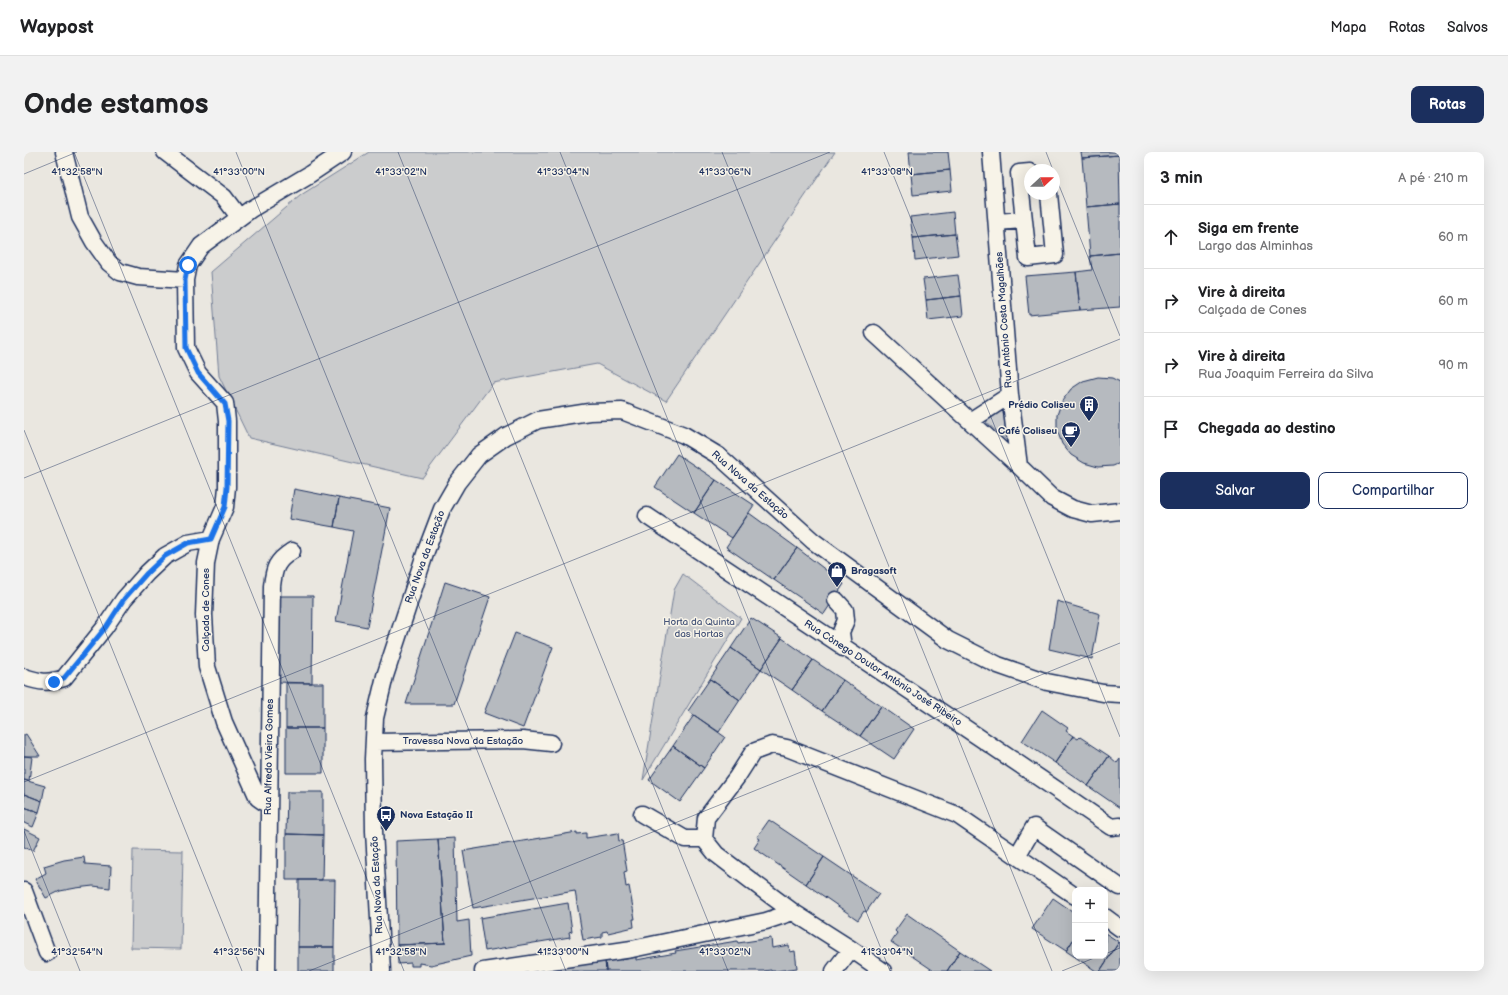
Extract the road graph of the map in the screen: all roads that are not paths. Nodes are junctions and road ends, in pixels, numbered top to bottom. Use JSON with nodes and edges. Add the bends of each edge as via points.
{"nodes":[{"id":1,"x":64,"y":152,"type":"edge"},
{"id":2,"x":165,"y":152,"type":"edge"},
{"id":3,"x":343,"y":152,"type":"edge"},
{"id":4,"x":991,"y":152,"type":"edge"},
{"id":5,"x":1024,"y":173,"type":"edge"},
{"id":6,"x":1050,"y":200,"type":"edge"},
{"id":7,"x":239,"y":217,"type":"junction"},
{"id":8,"x":1024,"y":220,"type":"junction"},
{"id":9,"x":997,"y":222,"type":"junction"},
{"id":10,"x":185,"y":280,"type":"junction"},
{"id":11,"x":874,"y":332,"type":"dead end"},
{"id":12,"x":1010,"y":395,"type":"junction"},
{"id":13,"x":970,"y":421,"type":"junction"},
{"id":14,"x":1019,"y":466,"type":"junction"},
{"id":15,"x":1120,"y":511,"type":"edge"},
{"id":16,"x":647,"y":516,"type":"dead end"},
{"id":17,"x":211,"y":539,"type":"junction"},
{"id":18,"x":292,"y":551,"type":"dead end"},
{"id":19,"x":836,"y":600,"type":"dead end"},
{"id":20,"x":843,"y":648,"type":"junction"},
{"id":21,"x":24,"y":677,"type":"edge"},
{"id":22,"x":1120,"y":694,"type":"edge"},
{"id":23,"x":374,"y":742,"type":"junction"},
{"id":24,"x":551,"y":743,"type":"dead end"},
{"id":25,"x":268,"y":805,"type":"junction"},
{"id":26,"x":642,"y":814,"type":"dead end"},
{"id":27,"x":1120,"y":826,"type":"edge"},
{"id":28,"x":704,"y":839,"type":"junction"},
{"id":29,"x":1017,"y":856,"type":"junction"},
{"id":30,"x":1120,"y":887,"type":"edge"},
{"id":31,"x":24,"y":891,"type":"edge"},
{"id":32,"x":1072,"y":894,"type":"edge"},
{"id":33,"x":793,"y":912,"type":"junction"},
{"id":34,"x":1108,"y":919,"type":"edge"},
{"id":35,"x":1120,"y":928,"type":"edge"},
{"id":36,"x":851,"y":949,"type":"junction"},
{"id":37,"x":47,"y":953,"type":"dead end"},
{"id":38,"x":267,"y":971,"type":"edge"},
{"id":39,"x":382,"y":971,"type":"edge"},
{"id":40,"x":483,"y":971,"type":"edge"},
{"id":41,"x":834,"y":971,"type":"edge"},
{"id":42,"x":883,"y":971,"type":"edge"}],
"edges":[{"from":1,"to":10,"type":"street","via":[[80,217],[109,263],[120,272],[138,277]]},
{"from":2,"to":7,"type":"street","via":[[224,197]]},
{"from":3,"to":7,"type":"street"},
{"from":4,"to":9,"type":"street","name":"Rua António Costa Magalhães"},
{"from":5,"to":8,"type":"street","via":[[1020,173]]},
{"from":6,"to":8,"type":"street","via":[[1055,255],[1028,258]]},
{"from":7,"to":10,"type":"street","via":[[201,246],[188,265]]},
{"from":8,"to":9,"type":"street"},
{"from":9,"to":12,"type":"street","name":"Rua António Costa Magalhães"},
{"from":10,"to":17,"type":"street","name":"Calçada de Cones","via":[[186,348],[198,373],[225,404],[228,421],[225,507]]},
{"from":11,"to":13,"type":"street"},
{"from":12,"to":13,"type":"street"},
{"from":12,"to":14,"type":"street","name":"Rua António Costa Magalhães"},
{"from":13,"to":14,"type":"street"},
{"from":14,"to":15,"type":"street","via":[[1052,498],[1073,509],[1092,514]]},
{"from":16,"to":20,"type":"street","name":"Rua Cónego Doutor António José Ribeiro"},
{"from":17,"to":21,"type":"street","via":[[188,543],[160,560],[124,599],[106,627],[64,678],[42,683]]},
{"from":17,"to":25,"type":"street","name":"Calçada de Cones","via":[[206,563],[204,614],[207,667],[224,722],[258,798]]},
{"from":18,"to":25,"type":"street","name":"Rua Alfredo Vieira Gomes","via":[[278,561],[272,586]]},
{"from":19,"to":20,"type":"street","via":[[845,610],[846,620],[841,632]]},
{"from":20,"to":27,"type":"street","name":"Rua Cónego Doutor António José Ribeiro","via":[[998,749],[1111,827]]},
{"from":22,"to":23,"type":"street","name":"Rua Nova da Estação","via":[[1047,682],[998,665],[948,640],[813,541],[719,456],[684,435],[622,412],[590,412],[538,420],[517,430],[479,455],[457,483],[442,508],[385,676],[375,718]]},
{"from":23,"to":24,"type":"street","name":"Travessa Nova da Estação","via":[[523,740]]},
{"from":23,"to":39,"type":"street","name":"Rua Nova da Estação","via":[[374,831]]},
{"from":25,"to":38,"type":"street","name":"Rua Alfredo Vieira Gomes"},
{"from":26,"to":28,"type":"street","via":[[685,839]]},
{"from":28,"to":29,"type":"street","via":[[706,818],[753,752],[772,745],[787,748],[957,815]]},
{"from":28,"to":33,"type":"street","via":[[716,854]]},
{"from":29,"to":30,"type":"street","via":[[1034,827]]},
{"from":29,"to":32,"type":"street"},
{"from":31,"to":37,"type":"street"},
{"from":33,"to":36,"type":"street"},
{"from":33,"to":40,"type":"street","via":[[766,921],[632,949]]},
{"from":34,"to":35,"type":"street"},
{"from":36,"to":41,"type":"street"},
{"from":36,"to":42,"type":"street"}]}
